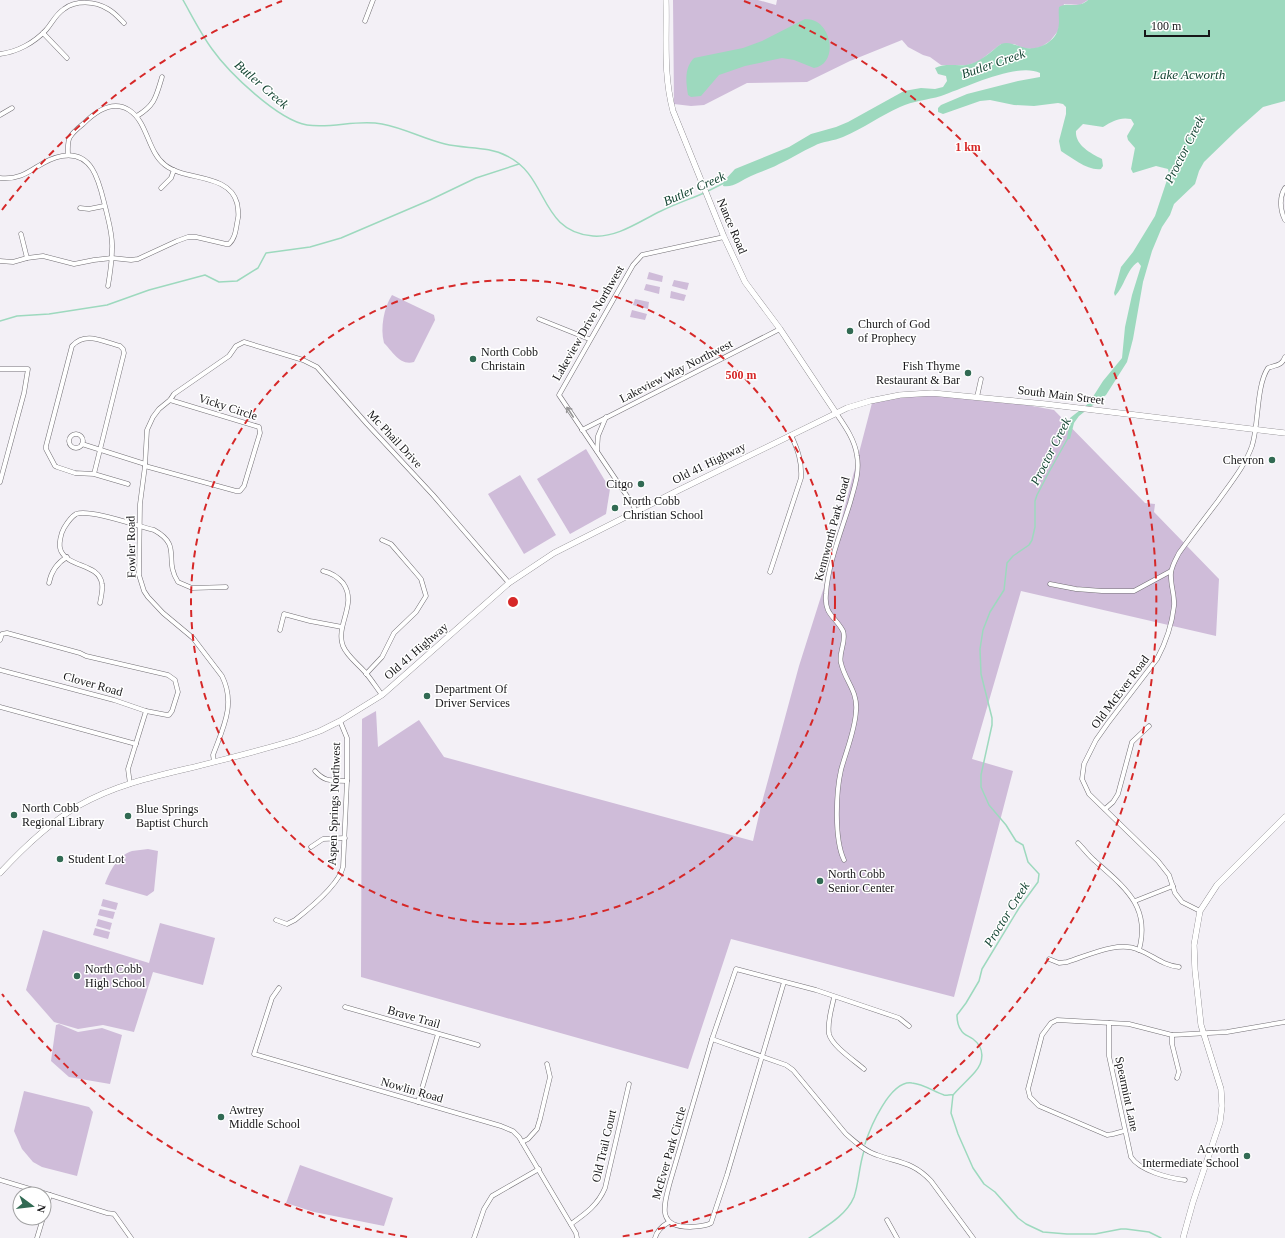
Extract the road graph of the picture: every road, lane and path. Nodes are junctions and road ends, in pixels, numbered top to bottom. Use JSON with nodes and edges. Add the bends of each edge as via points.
{"nodes":[{"id":1,"x":373,"y":0,"type":"edge"},
{"id":2,"x":666,"y":0,"type":"edge"},
{"id":3,"x":365,"y":21,"type":"dead end"},
{"id":4,"x":124,"y":24,"type":"dead end"},
{"id":5,"x":43,"y":33,"type":"junction"},
{"id":6,"x":0,"y":54,"type":"edge"},
{"id":7,"x":67,"y":58,"type":"dead end"},
{"id":8,"x":162,"y":77,"type":"dead end"},
{"id":9,"x":12,"y":108,"type":"dead end"},
{"id":10,"x":0,"y":115,"type":"edge"},
{"id":11,"x":137,"y":116,"type":"junction"},
{"id":12,"x":68,"y":155,"type":"junction"},
{"id":13,"x":174,"y":170,"type":"junction"},
{"id":14,"x":0,"y":178,"type":"edge"},
{"id":15,"x":161,"y":188,"type":"dead end"},
{"id":16,"x":1285,"y":188,"type":"edge"},
{"id":17,"x":104,"y":206,"type":"junction"},
{"id":18,"x":80,"y":208,"type":"dead end"},
{"id":19,"x":1285,"y":220,"type":"edge"},
{"id":20,"x":21,"y":234,"type":"dead end"},
{"id":21,"x":724,"y":237,"type":"junction"},
{"id":22,"x":27,"y":258,"type":"junction"},
{"id":23,"x":112,"y":258,"type":"junction"},
{"id":24,"x":0,"y":261,"type":"edge"},
{"id":25,"x":108,"y":286,"type":"dead end"},
{"id":26,"x":539,"y":319,"type":"dead end"},
{"id":27,"x":780,"y":330,"type":"junction"},
{"id":28,"x":590,"y":339,"type":"junction"},
{"id":29,"x":244,"y":342,"type":"joint"},
{"id":30,"x":1284,"y":360,"type":"edge"},
{"id":31,"x":0,"y":369,"type":"edge"},
{"id":32,"x":981,"y":379,"type":"dead end"},
{"id":33,"x":977,"y":397,"type":"junction"},
{"id":34,"x":170,"y":400,"type":"junction"},
{"id":35,"x":836,"y":413,"type":"junction"},
{"id":36,"x":606,"y":417,"type":"junction"},
{"id":37,"x":582,"y":430,"type":"junction"},
{"id":38,"x":1256,"y":430,"type":"junction"},
{"id":39,"x":1285,"y":433,"type":"edge"},
{"id":40,"x":791,"y":435,"type":"junction"},
{"id":41,"x":82,"y":444,"type":"dead end"},
{"id":42,"x":100,"y":449,"type":"junction"},
{"id":43,"x":597,"y":452,"type":"junction"},
{"id":44,"x":145,"y":465,"type":"junction"},
{"id":45,"x":94,"y":474,"type":"junction"},
{"id":46,"x":0,"y":482,"type":"edge"},
{"id":47,"x":128,"y":484,"type":"dead end"},
{"id":48,"x":636,"y":512,"type":"junction"},
{"id":49,"x":140,"y":527,"type":"junction"},
{"id":50,"x":382,"y":540,"type":"dead end"},
{"id":51,"x":67,"y":558,"type":"junction"},
{"id":52,"x":323,"y":571,"type":"dead end"},
{"id":53,"x":1171,"y":571,"type":"junction"},
{"id":54,"x":770,"y":572,"type":"dead end"},
{"id":55,"x":49,"y":583,"type":"dead end"},
{"id":56,"x":509,"y":583,"type":"junction"},
{"id":57,"x":1050,"y":584,"type":"dead end"},
{"id":58,"x":226,"y":587,"type":"dead end"},
{"id":59,"x":100,"y":603,"type":"dead end"},
{"id":60,"x":342,"y":627,"type":"junction"},
{"id":61,"x":280,"y":630,"type":"dead end"},
{"id":62,"x":0,"y":640,"type":"edge"},
{"id":63,"x":0,"y":670,"type":"edge"},
{"id":64,"x":366,"y":674,"type":"junction"},
{"id":65,"x":382,"y":695,"type":"junction"},
{"id":66,"x":0,"y":707,"type":"edge"},
{"id":67,"x":146,"y":711,"type":"junction"},
{"id":68,"x":340,"y":721,"type":"junction"},
{"id":69,"x":1149,"y":726,"type":"dead end"},
{"id":70,"x":136,"y":744,"type":"junction"},
{"id":71,"x":214,"y":762,"type":"junction"},
{"id":72,"x":315,"y":771,"type":"dead end"},
{"id":73,"x":347,"y":781,"type":"junction"},
{"id":74,"x":130,"y":784,"type":"junction"},
{"id":75,"x":1105,"y":809,"type":"junction"},
{"id":76,"x":1285,"y":817,"type":"edge"},
{"id":77,"x":344,"y":838,"type":"junction"},
{"id":78,"x":1078,"y":843,"type":"dead end"},
{"id":79,"x":311,"y":847,"type":"dead end"},
{"id":80,"x":844,"y":860,"type":"dead end"},
{"id":81,"x":0,"y":873,"type":"edge"},
{"id":82,"x":1173,"y":886,"type":"junction"},
{"id":83,"x":1135,"y":901,"type":"junction"},
{"id":84,"x":1200,"y":911,"type":"junction"},
{"id":85,"x":276,"y":920,"type":"dead end"},
{"id":86,"x":1139,"y":950,"type":"junction"},
{"id":87,"x":1049,"y":959,"type":"dead end"},
{"id":88,"x":1179,"y":968,"type":"dead end"},
{"id":89,"x":784,"y":982,"type":"junction"},
{"id":90,"x":278,"y":988,"type":"dead end"},
{"id":91,"x":834,"y":997,"type":"junction"},
{"id":92,"x":345,"y":1007,"type":"dead end"},
{"id":93,"x":1109,"y":1022,"type":"junction"},
{"id":94,"x":1285,"y":1022,"type":"edge"},
{"id":95,"x":909,"y":1026,"type":"dead end"},
{"id":96,"x":1203,"y":1033,"type":"junction"},
{"id":97,"x":438,"y":1034,"type":"junction"},
{"id":98,"x":1172,"y":1035,"type":"junction"},
{"id":99,"x":712,"y":1039,"type":"junction"},
{"id":100,"x":478,"y":1045,"type":"dead end"},
{"id":101,"x":762,"y":1055,"type":"junction"},
{"id":102,"x":547,"y":1064,"type":"dead end"},
{"id":103,"x":864,"y":1069,"type":"dead end"},
{"id":104,"x":1177,"y":1078,"type":"dead end"},
{"id":105,"x":628,"y":1084,"type":"dead end"},
{"id":106,"x":418,"y":1102,"type":"junction"},
{"id":107,"x":1124,"y":1131,"type":"junction"},
{"id":108,"x":522,"y":1142,"type":"junction"},
{"id":109,"x":539,"y":1169,"type":"junction"},
{"id":110,"x":0,"y":1180,"type":"edge"},
{"id":111,"x":1185,"y":1180,"type":"dead end"},
{"id":112,"x":21,"y":1186,"type":"edge"},
{"id":113,"x":52,"y":1195,"type":"edge"},
{"id":114,"x":887,"y":1220,"type":"dead end"},
{"id":115,"x":669,"y":1222,"type":"junction"},
{"id":116,"x":571,"y":1224,"type":"junction"},
{"id":117,"x":41,"y":1226,"type":"edge"},
{"id":118,"x":37,"y":1238,"type":"edge"},
{"id":119,"x":131,"y":1238,"type":"edge"},
{"id":120,"x":474,"y":1238,"type":"edge"},
{"id":121,"x":578,"y":1238,"type":"edge"},
{"id":122,"x":655,"y":1238,"type":"edge"},
{"id":123,"x":897,"y":1238,"type":"edge"},
{"id":124,"x":974,"y":1238,"type":"edge"},
{"id":125,"x":1183,"y":1238,"type":"edge"}],
"edges":[{"from":1,"to":3,"type":"street"},
{"from":2,"to":21,"type":"main road","name":"Nance Road","via":[[669,96]]},
{"from":4,"to":5,"type":"street","via":[[107,8],[85,2],[74,3],[64,8]]},
{"from":5,"to":6,"type":"street","via":[[18,50]]},
{"from":5,"to":7,"type":"street"},
{"from":8,"to":11,"type":"street","via":[[155,100]]},
{"from":9,"to":10,"type":"street"},
{"from":11,"to":12,"type":"street","via":[[121,107],[102,109],[70,137]]},
{"from":11,"to":13,"type":"street","via":[[159,160]]},
{"from":12,"to":14,"type":"street","via":[[47,161],[17,178]]},
{"from":12,"to":17,"type":"street","via":[[83,159],[93,169],[99,182]]},
{"from":13,"to":15,"type":"street","via":[[170,180]]},
{"from":13,"to":23,"type":"street","via":[[217,183],[230,191],[237,201],[239,215],[231,242],[226,244],[188,237],[138,259]]},
{"from":16,"to":19,"type":"street","via":[[1281,205]]},
{"from":17,"to":18,"type":"street"},
{"from":17,"to":23,"type":"street","via":[[111,232]]},
{"from":20,"to":22,"type":"street"},
{"from":21,"to":27,"type":"main road","name":"Nance Road","via":[[745,282]]},
{"from":21,"to":28,"type":"street","name":"Lakeview Drive Northwest","via":[[642,255],[632,265]]},
{"from":22,"to":23,"type":"street","via":[[43,256],[74,264]]},
{"from":22,"to":24,"type":"street","via":[[12,262]]},
{"from":23,"to":25,"type":"street"},
{"from":26,"to":28,"type":"street"},
{"from":27,"to":35,"type":"main road","name":"Nance Road"},
{"from":27,"to":36,"type":"street","name":"Lakeview Way Northwest"},
{"from":37,"to":28,"type":"street","name":"Lakeview Drive Northwest","one_way":true,"via":[[559,395]]},
{"from":29,"to":34,"type":"street","name":"Fowler Road","via":[[236,346],[229,356],[174,394]]},
{"from":29,"to":56,"type":"street","name":"Mc Phail Drive","via":[[317,367]]},
{"from":30,"to":38,"type":"street","via":[[1280,365],[1269,368],[1264,373]]},
{"from":31,"to":46,"type":"street","via":[[28,370]]},
{"from":32,"to":33,"type":"street"},
{"from":33,"to":35,"type":"main road","name":"South Main Street","via":[[932,392],[910,393],[870,401]]},
{"from":33,"to":38,"type":"main road","name":"South Main Street"},
{"from":34,"to":44,"type":"street","name":"Fowler Road","via":[[153,416],[147,430]]},
{"from":34,"to":44,"type":"street","name":"Vicky Circle","via":[[259,427],[260,433],[244,486],[240,491],[236,491]]},
{"from":35,"to":40,"type":"main road","name":"Old 41 Highway"},
{"from":35,"to":80,"type":"street","name":"Kennworth Park Road","via":[[850,436],[858,461],[856,482],[830,568],[825,596],[829,614],[843,631],[841,664],[854,691],[856,703],[856,717],[839,787],[838,834]]},
{"from":36,"to":37,"type":"street","name":"Lakeview Way Northwest"},
{"from":36,"to":43,"type":"street","via":[[598,436]]},
{"from":37,"to":43,"type":"street","name":"Lakeview Drive Northwest"},
{"from":38,"to":39,"type":"main road","name":"South Main Street"},
{"from":38,"to":53,"type":"street","via":[[1245,461],[1179,553]]},
{"from":40,"to":48,"type":"main road","name":"Old 41 Highway"},
{"from":40,"to":54,"type":"street","via":[[799,453],[801,478]]},
{"from":41,"to":42,"type":"street"},
{"from":42,"to":44,"type":"street"},
{"from":42,"to":45,"type":"street"},
{"from":42,"to":45,"type":"street","via":[[124,353],[120,346],[88,337],[72,346],[46,449],[57,467],[75,473]]},
{"from":43,"to":48,"type":"street","name":"Lakeview Drive Northwest"},
{"from":44,"to":49,"type":"street","name":"Fowler Road"},
{"from":45,"to":47,"type":"street"},
{"from":48,"to":56,"type":"main road","name":"Old 41 Highway","via":[[554,553]]},
{"from":49,"to":51,"type":"street","via":[[88,513],[76,514],[68,520],[62,531],[60,550]]},
{"from":49,"to":58,"type":"street","via":[[154,530],[168,541],[172,569],[178,582],[192,588]]},
{"from":49,"to":71,"type":"street","name":"Fowler Road","via":[[139,575],[144,591],[163,613],[193,638],[225,683],[229,706],[213,755]]},
{"from":50,"to":64,"type":"street","via":[[391,544],[421,579],[426,596],[416,612],[394,633],[382,657]]},
{"from":51,"to":55,"type":"street","via":[[56,565]]},
{"from":51,"to":59,"type":"street","via":[[88,567],[100,578]]},
{"from":52,"to":60,"type":"street","via":[[334,574],[348,592],[348,606]]},
{"from":53,"to":57,"type":"street","via":[[1134,591],[1076,589]]},
{"from":53,"to":75,"type":"street","name":"Old McEver Road","via":[[1174,608],[1161,652],[1096,740],[1084,764],[1084,784],[1089,794]]},
{"from":56,"to":65,"type":"main road","name":"Old 41 Highway"},
{"from":60,"to":61,"type":"street","via":[[284,614]]},
{"from":60,"to":64,"type":"street","via":[[343,647]]},
{"from":62,"to":67,"type":"street","name":"Clover Road","via":[[2,634],[7,633],[172,677],[178,692],[171,713],[162,715]]},
{"from":63,"to":67,"type":"street","name":"Clover Road"},
{"from":64,"to":65,"type":"street"},
{"from":65,"to":68,"type":"main road","name":"Old 41 Highway"},
{"from":66,"to":70,"type":"street"},
{"from":67,"to":70,"type":"street"},
{"from":68,"to":71,"type":"main road","name":"Old 41 Highway","via":[[298,739]]},
{"from":68,"to":73,"type":"street","name":"Aspen Springs Northwest","via":[[347,738]]},
{"from":69,"to":75,"type":"street","via":[[1132,742],[1118,794]]},
{"from":70,"to":74,"type":"street","via":[[128,769]]},
{"from":71,"to":74,"type":"main road","name":"Old 41 Highway"},
{"from":72,"to":73,"type":"street","via":[[327,780]]},
{"from":73,"to":77,"type":"street","name":"Aspen Springs Northwest"},
{"from":74,"to":81,"type":"main road","name":"Old 41 Highway","via":[[89,800],[53,823],[32,840]]},
{"from":75,"to":82,"type":"street","name":"Old McEver Road","via":[[1158,862],[1169,875]]},
{"from":76,"to":84,"type":"main road","via":[[1217,885]]},
{"from":77,"to":79,"type":"street","via":[[323,839]]},
{"from":77,"to":85,"type":"street","name":"Aspen Springs Northwest","via":[[343,867],[338,880],[295,920],[287,924]]},
{"from":78,"to":83,"type":"street"},
{"from":82,"to":83,"type":"street"},
{"from":82,"to":84,"type":"street","name":"Old McEver Road","via":[[1182,902]]},
{"from":83,"to":86,"type":"street","via":[[1143,936]]},
{"from":84,"to":96,"type":"main road","via":[[1194,945],[1200,1025]]},
{"from":86,"to":87,"type":"street","via":[[1117,946],[1067,962],[1059,963]]},
{"from":86,"to":88,"type":"street","via":[[1168,966]]},
{"from":89,"to":91,"type":"street","name":"McEver Park Circle"},
{"from":89,"to":99,"type":"street","name":"McEver Park Circle","via":[[736,969]]},
{"from":89,"to":101,"type":"street"},
{"from":90,"to":106,"type":"street","name":"Nowlin Road","via":[[272,998],[254,1054]]},
{"from":91,"to":95,"type":"street","name":"McEver Park Circle","via":[[899,1018]]},
{"from":91,"to":103,"type":"street","via":[[829,1020],[830,1037]]},
{"from":92,"to":97,"type":"street","name":"Brave Trail"},
{"from":93,"to":98,"type":"street","via":[[1137,1025]]},
{"from":93,"to":107,"type":"street","name":"Spearmint Lane","via":[[1109,1056]]},
{"from":93,"to":107,"type":"street","via":[[1057,1020],[1051,1023],[1042,1035],[1028,1089],[1035,1103],[1055,1113],[1107,1135]]},
{"from":94,"to":96,"type":"street","via":[[1227,1032]]},
{"from":96,"to":98,"type":"street"},
{"from":96,"to":125,"type":"main road","via":[[1221,1089],[1222,1106],[1220,1122]]},
{"from":97,"to":100,"type":"street","name":"Brave Trail"},
{"from":97,"to":106,"type":"street"},
{"from":98,"to":104,"type":"street","via":[[1179,1072]]},
{"from":99,"to":101,"type":"street"},
{"from":99,"to":115,"type":"street","name":"McEver Park Circle","via":[[664,1206]]},
{"from":101,"to":115,"type":"street","via":[[711,1223],[706,1226],[681,1227]]},
{"from":101,"to":124,"type":"street","via":[[793,1070],[855,1142],[877,1155],[913,1166],[923,1172]]},
{"from":102,"to":108,"type":"street","via":[[550,1077],[540,1119],[536,1129]]},
{"from":105,"to":116,"type":"street","name":"Old Trail Court","via":[[602,1197],[592,1209]]},
{"from":106,"to":108,"type":"street","name":"Nowlin Road","via":[[501,1126],[513,1131]]},
{"from":107,"to":111,"type":"street","name":"Spearmint Lane","via":[[1135,1164],[1171,1179]]},
{"from":108,"to":109,"type":"street","name":"Nowlin Road"},
{"from":109,"to":116,"type":"street","name":"Nowlin Road"},
{"from":109,"to":120,"type":"street","via":[[492,1196],[484,1209]]},
{"from":110,"to":112,"type":"street"},
{"from":113,"to":119,"type":"street","via":[[114,1214]]},
{"from":114,"to":123,"type":"street"},
{"from":115,"to":122,"type":"street","via":[[656,1233]]},
{"from":116,"to":121,"type":"street","name":"Nowlin Road"},
{"from":117,"to":118,"type":"street"}]}
